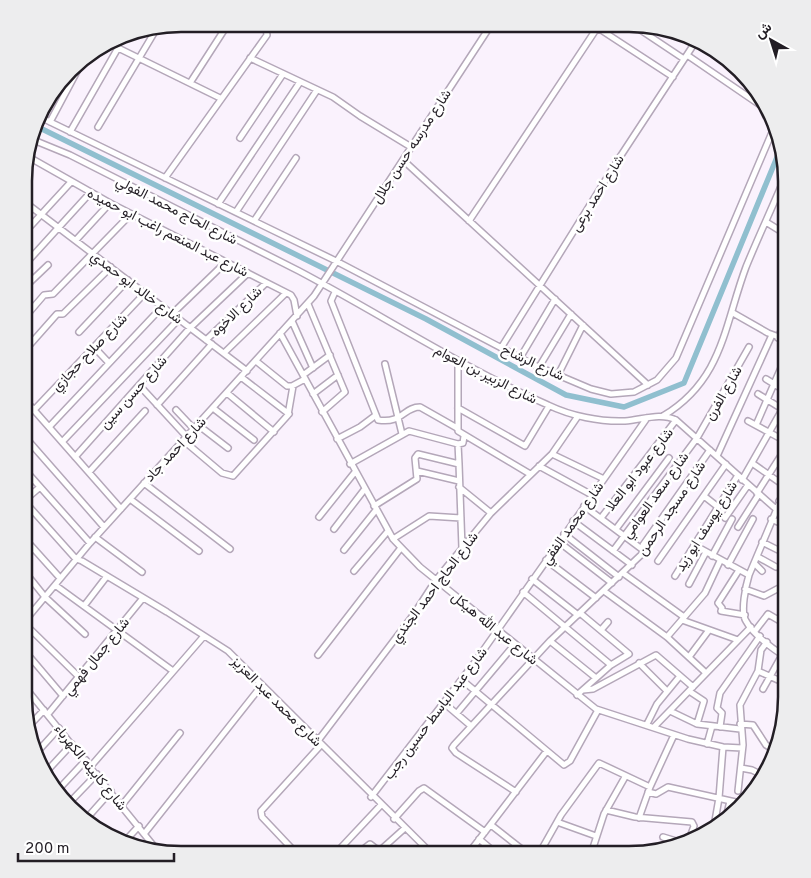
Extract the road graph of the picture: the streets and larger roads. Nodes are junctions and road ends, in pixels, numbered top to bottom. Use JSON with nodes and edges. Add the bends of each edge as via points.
{"nodes":[{"id":1,"x":223,"y":32,"type":"edge"},
{"id":2,"x":267,"y":32,"type":"edge"},
{"id":3,"x":486,"y":32,"type":"edge"},
{"id":4,"x":594,"y":32,"type":"edge"},
{"id":5,"x":607,"y":32,"type":"edge"},
{"id":6,"x":648,"y":34,"type":"edge"},
{"id":7,"x":152,"y":36,"type":"edge"},
{"id":8,"x":692,"y":47,"type":"edge"},
{"id":9,"x":118,"y":48,"type":"joint"},
{"id":10,"x":686,"y":57,"type":"junction"},
{"id":11,"x":140,"y":58,"type":"junction"},
{"id":12,"x":250,"y":58,"type":"junction"},
{"id":13,"x":283,"y":74,"type":"junction"},
{"id":14,"x":673,"y":77,"type":"junction"},
{"id":15,"x":72,"y":81,"type":"edge"},
{"id":16,"x":300,"y":82,"type":"junction"},
{"id":17,"x":190,"y":83,"type":"junction"},
{"id":18,"x":317,"y":90,"type":"junction"},
{"id":19,"x":220,"y":98,"type":"junction"},
{"id":20,"x":754,"y":102,"type":"edge"},
{"id":21,"x":46,"y":120,"type":"edge"},
{"id":22,"x":50,"y":122,"type":"junction"},
{"id":23,"x":98,"y":127,"type":"dead end"},
{"id":24,"x":70,"y":132,"type":"junction"},
{"id":25,"x":771,"y":134,"type":"edge"},
{"id":26,"x":240,"y":138,"type":"dead end"},
{"id":27,"x":38,"y":142,"type":"edge"},
{"id":28,"x":411,"y":147,"type":"junction"},
{"id":29,"x":296,"y":158,"type":"dead end"},
{"id":30,"x":34,"y":160,"type":"edge"},
{"id":31,"x":403,"y":160,"type":"junction"},
{"id":32,"x":165,"y":178,"type":"junction"},
{"id":33,"x":72,"y":182,"type":"junction"},
{"id":34,"x":90,"y":193,"type":"junction"},
{"id":35,"x":778,"y":193,"type":"edge"},
{"id":36,"x":110,"y":203,"type":"junction"},
{"id":37,"x":218,"y":204,"type":"junction"},
{"id":38,"x":33,"y":208,"type":"edge"},
{"id":39,"x":236,"y":212,"type":"junction"},
{"id":40,"x":42,"y":214,"type":"junction"},
{"id":41,"x":131,"y":214,"type":"junction"},
{"id":42,"x":254,"y":221,"type":"junction"},
{"id":43,"x":470,"y":221,"type":"junction"},
{"id":44,"x":766,"y":222,"type":"junction"},
{"id":45,"x":33,"y":224,"type":"edge"},
{"id":46,"x":58,"y":227,"type":"junction"},
{"id":47,"x":778,"y":229,"type":"edge"},
{"id":48,"x":76,"y":240,"type":"junction"},
{"id":49,"x":94,"y":254,"type":"junction"},
{"id":50,"x":33,"y":255,"type":"edge"},
{"id":51,"x":336,"y":261,"type":"junction"},
{"id":52,"x":226,"y":262,"type":"junction"},
{"id":53,"x":48,"y":265,"type":"dead end"},
{"id":54,"x":111,"y":267,"type":"junction"},
{"id":55,"x":248,"y":273,"type":"junction"},
{"id":56,"x":327,"y":277,"type":"joint"},
{"id":57,"x":33,"y":279,"type":"edge"},
{"id":58,"x":128,"y":280,"type":"junction"},
{"id":59,"x":266,"y":283,"type":"junction"},
{"id":60,"x":322,"y":284,"type":"junction"},
{"id":61,"x":539,"y":285,"type":"junction"},
{"id":62,"x":335,"y":292,"type":"junction"},
{"id":63,"x":145,"y":293,"type":"junction"},
{"id":64,"x":286,"y":293,"type":"junction"},
{"id":65,"x":555,"y":299,"type":"junction"},
{"id":66,"x":308,"y":304,"type":"junction"},
{"id":67,"x":162,"y":306,"type":"junction"},
{"id":68,"x":33,"y":308,"type":"edge"},
{"id":69,"x":733,"y":313,"type":"junction"},
{"id":70,"x":172,"y":314,"type":"junction"},
{"id":71,"x":571,"y":314,"type":"junction"},
{"id":72,"x":297,"y":316,"type":"junction"},
{"id":73,"x":179,"y":320,"type":"junction"},
{"id":74,"x":292,"y":321,"type":"junction"},
{"id":75,"x":583,"y":325,"type":"junction"},
{"id":76,"x":190,"y":328,"type":"junction"},
{"id":77,"x":79,"y":332,"type":"dead end"},
{"id":78,"x":280,"y":333,"type":"junction"},
{"id":79,"x":772,"y":335,"type":"junction"},
{"id":80,"x":778,"y":338,"type":"edge"},
{"id":81,"x":206,"y":340,"type":"junction"},
{"id":82,"x":33,"y":341,"type":"edge"},
{"id":83,"x":212,"y":344,"type":"junction"},
{"id":84,"x":94,"y":347,"type":"junction"},
{"id":85,"x":749,"y":347,"type":"dead end"},
{"id":86,"x":501,"y":348,"type":"junction"},
{"id":87,"x":224,"y":353,"type":"junction"},
{"id":88,"x":330,"y":355,"type":"junction"},
{"id":89,"x":520,"y":358,"type":"junction"},
{"id":90,"x":256,"y":360,"type":"junction"},
{"id":91,"x":458,"y":362,"type":"junction"},
{"id":92,"x":109,"y":363,"type":"junction"},
{"id":93,"x":385,"y":364,"type":"dead end"},
{"id":94,"x":539,"y":367,"type":"junction"},
{"id":95,"x":313,"y":368,"type":"junction"},
{"id":96,"x":247,"y":371,"type":"junction"},
{"id":97,"x":338,"y":375,"type":"junction"},
{"id":98,"x":558,"y":375,"type":"junction"},
{"id":99,"x":778,"y":375,"type":"edge"},
{"id":100,"x":241,"y":377,"type":"junction"},
{"id":101,"x":304,"y":377,"type":"junction"},
{"id":102,"x":766,"y":379,"type":"dead end"},
{"id":103,"x":774,"y":384,"type":"junction"},
{"id":104,"x":139,"y":385,"type":"junction"},
{"id":105,"x":648,"y":385,"type":"junction"},
{"id":106,"x":293,"y":386,"type":"junction"},
{"id":107,"x":778,"y":386,"type":"edge"},
{"id":108,"x":227,"y":393,"type":"junction"},
{"id":109,"x":313,"y":394,"type":"junction"},
{"id":110,"x":758,"y":394,"type":"dead end"},
{"id":111,"x":767,"y":400,"type":"junction"},
{"id":112,"x":157,"y":405,"type":"junction"},
{"id":113,"x":549,"y":406,"type":"junction"},
{"id":114,"x":778,"y":407,"type":"edge"},
{"id":115,"x":213,"y":408,"type":"junction"},
{"id":116,"x":458,"y":408,"type":"junction"},
{"id":117,"x":34,"y":410,"type":"joint"},
{"id":118,"x":176,"y":410,"type":"dead end"},
{"id":119,"x":145,"y":411,"type":"dead end"},
{"id":120,"x":322,"y":412,"type":"junction"},
{"id":121,"x":288,"y":414,"type":"junction"},
{"id":122,"x":376,"y":415,"type":"junction"},
{"id":123,"x":578,"y":416,"type":"junction"},
{"id":124,"x":663,"y":416,"type":"junction"},
{"id":125,"x":647,"y":418,"type":"junction"},
{"id":126,"x":400,"y":419,"type":"junction"},
{"id":127,"x":676,"y":420,"type":"junction"},
{"id":128,"x":748,"y":421,"type":"dead end"},
{"id":129,"x":778,"y":421,"type":"edge"},
{"id":130,"x":756,"y":425,"type":"junction"},
{"id":131,"x":49,"y":427,"type":"junction"},
{"id":132,"x":196,"y":427,"type":"junction"},
{"id":133,"x":457,"y":428,"type":"junction"},
{"id":134,"x":274,"y":432,"type":"junction"},
{"id":135,"x":769,"y":433,"type":"junction"},
{"id":136,"x":402,"y":434,"type":"junction"},
{"id":137,"x":464,"y":436,"type":"junction"},
{"id":138,"x":696,"y":438,"type":"junction"},
{"id":139,"x":778,"y":438,"type":"edge"},
{"id":140,"x":185,"y":439,"type":"junction"},
{"id":141,"x":337,"y":439,"type":"junction"},
{"id":142,"x":254,"y":440,"type":"dead end"},
{"id":143,"x":62,"y":442,"type":"junction"},
{"id":144,"x":458,"y":444,"type":"junction"},
{"id":145,"x":33,"y":445,"type":"edge"},
{"id":146,"x":228,"y":448,"type":"dead end"},
{"id":147,"x":710,"y":450,"type":"junction"},
{"id":148,"x":552,"y":454,"type":"junction"},
{"id":149,"x":717,"y":456,"type":"junction"},
{"id":150,"x":75,"y":457,"type":"junction"},
{"id":151,"x":669,"y":458,"type":"dead end"},
{"id":152,"x":778,"y":460,"type":"edge"},
{"id":153,"x":752,"y":463,"type":"junction"},
{"id":154,"x":350,"y":464,"type":"junction"},
{"id":155,"x":459,"y":464,"type":"junction"},
{"id":156,"x":726,"y":464,"type":"junction"},
{"id":157,"x":539,"y":466,"type":"junction"},
{"id":158,"x":417,"y":471,"type":"junction"},
{"id":159,"x":89,"y":472,"type":"junction"},
{"id":160,"x":355,"y":472,"type":"junction"},
{"id":161,"x":530,"y":474,"type":"junction"},
{"id":162,"x":768,"y":475,"type":"junction"},
{"id":163,"x":740,"y":478,"type":"junction"},
{"id":164,"x":33,"y":479,"type":"edge"},
{"id":165,"x":604,"y":479,"type":"junction"},
{"id":166,"x":459,"y":481,"type":"junction"},
{"id":167,"x":778,"y":481,"type":"edge"},
{"id":168,"x":144,"y":483,"type":"junction"},
{"id":169,"x":748,"y":485,"type":"junction"},
{"id":170,"x":40,"y":486,"type":"junction"},
{"id":171,"x":460,"y":487,"type":"junction"},
{"id":172,"x":364,"y":490,"type":"junction"},
{"id":173,"x":33,"y":493,"type":"edge"},
{"id":174,"x":758,"y":493,"type":"junction"},
{"id":175,"x":592,"y":495,"type":"junction"},
{"id":176,"x":704,"y":496,"type":"junction"},
{"id":177,"x":130,"y":499,"type":"junction"},
{"id":178,"x":778,"y":504,"type":"edge"},
{"id":179,"x":584,"y":506,"type":"junction"},
{"id":180,"x":718,"y":507,"type":"junction"},
{"id":181,"x":375,"y":508,"type":"junction"},
{"id":182,"x":121,"y":509,"type":"junction"},
{"id":183,"x":776,"y":509,"type":"junction"},
{"id":184,"x":33,"y":510,"type":"edge"},
{"id":185,"x":491,"y":513,"type":"junction"},
{"id":186,"x":319,"y":517,"type":"dead end"},
{"id":187,"x":461,"y":518,"type":"junction"},
{"id":188,"x":601,"y":518,"type":"junction"},
{"id":189,"x":753,"y":519,"type":"dead end"},
{"id":190,"x":771,"y":519,"type":"junction"},
{"id":191,"x":573,"y":521,"type":"junction"},
{"id":192,"x":778,"y":522,"type":"edge"},
{"id":193,"x":104,"y":527,"type":"junction"},
{"id":194,"x":738,"y":527,"type":"dead end"},
{"id":195,"x":334,"y":529,"type":"dead end"},
{"id":196,"x":616,"y":529,"type":"junction"},
{"id":197,"x":388,"y":530,"type":"junction"},
{"id":198,"x":564,"y":534,"type":"junction"},
{"id":199,"x":95,"y":536,"type":"junction"},
{"id":200,"x":626,"y":537,"type":"junction"},
{"id":201,"x":393,"y":539,"type":"junction"},
{"id":202,"x":559,"y":542,"type":"junction"},
{"id":203,"x":762,"y":542,"type":"junction"},
{"id":204,"x":90,"y":543,"type":"junction"},
{"id":205,"x":694,"y":545,"type":"junction"},
{"id":206,"x":33,"y":547,"type":"edge"},
{"id":207,"x":462,"y":548,"type":"junction"},
{"id":208,"x":230,"y":549,"type":"dead end"},
{"id":209,"x":400,"y":549,"type":"junction"},
{"id":210,"x":199,"y":550,"type":"dead end"},
{"id":211,"x":344,"y":550,"type":"dead end"},
{"id":212,"x":644,"y":550,"type":"junction"},
{"id":213,"x":778,"y":550,"type":"edge"},
{"id":214,"x":613,"y":552,"type":"junction"},
{"id":215,"x":706,"y":552,"type":"junction"},
{"id":216,"x":712,"y":556,"type":"junction"},
{"id":217,"x":758,"y":557,"type":"junction"},
{"id":218,"x":76,"y":559,"type":"junction"},
{"id":219,"x":546,"y":560,"type":"junction"},
{"id":220,"x":658,"y":561,"type":"dead end"},
{"id":221,"x":720,"y":561,"type":"junction"},
{"id":222,"x":755,"y":564,"type":"junction"},
{"id":223,"x":728,"y":565,"type":"junction"},
{"id":224,"x":632,"y":566,"type":"junction"},
{"id":225,"x":776,"y":567,"type":"dead end"},
{"id":226,"x":739,"y":570,"type":"junction"},
{"id":227,"x":354,"y":571,"type":"dead end"},
{"id":228,"x":762,"y":571,"type":"dead end"},
{"id":229,"x":142,"y":572,"type":"dead end"},
{"id":230,"x":621,"y":575,"type":"junction"},
{"id":231,"x":749,"y":575,"type":"junction"},
{"id":232,"x":107,"y":576,"type":"junction"},
{"id":233,"x":675,"y":576,"type":"dead end"},
{"id":234,"x":60,"y":578,"type":"junction"},
{"id":235,"x":532,"y":579,"type":"junction"},
{"id":236,"x":436,"y":580,"type":"junction"},
{"id":237,"x":33,"y":582,"type":"edge"},
{"id":238,"x":55,"y":584,"type":"junction"},
{"id":239,"x":612,"y":584,"type":"junction"},
{"id":240,"x":689,"y":584,"type":"dead end"},
{"id":241,"x":745,"y":588,"type":"junction"},
{"id":242,"x":778,"y":589,"type":"edge"},
{"id":243,"x":604,"y":591,"type":"junction"},
{"id":244,"x":523,"y":592,"type":"junction"},
{"id":245,"x":45,"y":597,"type":"junction"},
{"id":246,"x":143,"y":598,"type":"junction"},
{"id":247,"x":596,"y":598,"type":"junction"},
{"id":248,"x":84,"y":606,"type":"junction"},
{"id":249,"x":33,"y":611,"type":"edge"},
{"id":250,"x":579,"y":614,"type":"junction"},
{"id":251,"x":745,"y":615,"type":"junction"},
{"id":252,"x":683,"y":618,"type":"junction"},
{"id":253,"x":778,"y":620,"type":"edge"},
{"id":254,"x":608,"y":622,"type":"dead end"},
{"id":255,"x":565,"y":627,"type":"junction"},
{"id":256,"x":497,"y":629,"type":"junction"},
{"id":257,"x":753,"y":629,"type":"junction"},
{"id":258,"x":117,"y":630,"type":"junction"},
{"id":259,"x":601,"y":630,"type":"junction"},
{"id":260,"x":709,"y":630,"type":"junction"},
{"id":261,"x":33,"y":631,"type":"edge"},
{"id":262,"x":85,"y":634,"type":"dead end"},
{"id":263,"x":204,"y":636,"type":"junction"},
{"id":264,"x":760,"y":636,"type":"junction"},
{"id":265,"x":668,"y":638,"type":"junction"},
{"id":266,"x":738,"y":640,"type":"junction"},
{"id":267,"x":550,"y":641,"type":"junction"},
{"id":268,"x":767,"y":642,"type":"junction"},
{"id":269,"x":515,"y":644,"type":"junction"},
{"id":270,"x":778,"y":651,"type":"edge"},
{"id":271,"x":318,"y":655,"type":"dead end"},
{"id":272,"x":689,"y":657,"type":"junction"},
{"id":273,"x":533,"y":658,"type":"junction"},
{"id":274,"x":33,"y":661,"type":"edge"},
{"id":275,"x":639,"y":663,"type":"junction"},
{"id":276,"x":611,"y":664,"type":"junction"},
{"id":277,"x":778,"y":664,"type":"edge"},
{"id":278,"x":173,"y":671,"type":"junction"},
{"id":279,"x":758,"y":671,"type":"junction"},
{"id":280,"x":706,"y":673,"type":"junction"},
{"id":281,"x":680,"y":676,"type":"junction"},
{"id":282,"x":79,"y":677,"type":"junction"},
{"id":283,"x":768,"y":677,"type":"junction"},
{"id":284,"x":596,"y":678,"type":"junction"},
{"id":285,"x":462,"y":680,"type":"junction"},
{"id":286,"x":778,"y":681,"type":"edge"},
{"id":287,"x":262,"y":686,"type":"junction"},
{"id":288,"x":691,"y":689,"type":"junction"},
{"id":289,"x":763,"y":689,"type":"dead end"},
{"id":290,"x":584,"y":690,"type":"junction"},
{"id":291,"x":476,"y":691,"type":"junction"},
{"id":292,"x":668,"y":691,"type":"junction"},
{"id":293,"x":577,"y":695,"type":"junction"},
{"id":294,"x":63,"y":696,"type":"junction"},
{"id":295,"x":33,"y":697,"type":"edge"},
{"id":296,"x":444,"y":703,"type":"junction"},
{"id":297,"x":491,"y":705,"type":"junction"},
{"id":298,"x":598,"y":710,"type":"junction"},
{"id":299,"x":670,"y":711,"type":"junction"},
{"id":300,"x":46,"y":712,"type":"junction"},
{"id":301,"x":457,"y":713,"type":"junction"},
{"id":302,"x":35,"y":721,"type":"edge"},
{"id":303,"x":648,"y":724,"type":"junction"},
{"id":304,"x":697,"y":724,"type":"junction"},
{"id":305,"x":472,"y":726,"type":"junction"},
{"id":306,"x":712,"y":726,"type":"junction"},
{"id":307,"x":654,"y":727,"type":"junction"},
{"id":308,"x":720,"y":727,"type":"junction"},
{"id":309,"x":740,"y":727,"type":"junction"},
{"id":310,"x":59,"y":728,"type":"junction"},
{"id":311,"x":180,"y":733,"type":"dead end"},
{"id":312,"x":674,"y":735,"type":"junction"},
{"id":313,"x":72,"y":744,"type":"junction"},
{"id":314,"x":319,"y":744,"type":"junction"},
{"id":315,"x":707,"y":744,"type":"junction"},
{"id":316,"x":41,"y":747,"type":"edge"},
{"id":317,"x":723,"y":747,"type":"junction"},
{"id":318,"x":769,"y":747,"type":"edge"},
{"id":319,"x":742,"y":748,"type":"junction"},
{"id":320,"x":546,"y":752,"type":"junction"},
{"id":321,"x":86,"y":760,"type":"junction"},
{"id":322,"x":91,"y":766,"type":"junction"},
{"id":323,"x":51,"y":767,"type":"edge"},
{"id":324,"x":741,"y":768,"type":"junction"},
{"id":325,"x":758,"y":773,"type":"edge"},
{"id":326,"x":97,"y":774,"type":"junction"},
{"id":327,"x":625,"y":777,"type":"junction"},
{"id":328,"x":62,"y":785,"type":"edge"},
{"id":329,"x":649,"y":790,"type":"junction"},
{"id":330,"x":111,"y":791,"type":"junction"},
{"id":331,"x":738,"y":791,"type":"dead end"},
{"id":332,"x":516,"y":792,"type":"junction"},
{"id":333,"x":371,"y":796,"type":"junction"},
{"id":334,"x":73,"y":798,"type":"edge"},
{"id":335,"x":719,"y":798,"type":"junction"},
{"id":336,"x":730,"y":801,"type":"junction"},
{"id":337,"x":734,"y":802,"type":"edge"},
{"id":338,"x":122,"y":805,"type":"junction"},
{"id":339,"x":381,"y":805,"type":"junction"},
{"id":340,"x":728,"y":808,"type":"edge"},
{"id":341,"x":606,"y":810,"type":"junction"},
{"id":342,"x":91,"y":814,"type":"edge"},
{"id":343,"x":715,"y":817,"type":"edge"},
{"id":344,"x":639,"y":818,"type":"junction"},
{"id":345,"x":394,"y":819,"type":"junction"},
{"id":346,"x":557,"y":822,"type":"junction"},
{"id":347,"x":490,"y":825,"type":"junction"},
{"id":348,"x":139,"y":826,"type":"junction"},
{"id":349,"x":405,"y":828,"type":"junction"},
{"id":350,"x":692,"y":831,"type":"edge"},
{"id":351,"x":485,"y":832,"type":"junction"},
{"id":352,"x":144,"y":834,"type":"junction"},
{"id":353,"x":130,"y":836,"type":"edge"},
{"id":354,"x":596,"y":836,"type":"junction"},
{"id":355,"x":663,"y":837,"type":"dead end"},
{"id":356,"x":480,"y":839,"type":"junction"},
{"id":357,"x":671,"y":840,"type":"edge"},
{"id":358,"x":150,"y":842,"type":"edge"},
{"id":359,"x":289,"y":845,"type":"edge"},
{"id":360,"x":344,"y":845,"type":"edge"},
{"id":361,"x":387,"y":845,"type":"edge"},
{"id":362,"x":422,"y":845,"type":"edge"},
{"id":363,"x":475,"y":845,"type":"edge"},
{"id":364,"x":487,"y":845,"type":"edge"},
{"id":365,"x":516,"y":845,"type":"edge"},
{"id":366,"x":544,"y":845,"type":"edge"},
{"id":367,"x":594,"y":845,"type":"edge"}],
"edges":[{"from":1,"to":17,"type":"street"},
{"from":2,"to":12,"type":"street"},
{"from":3,"to":28,"type":"street","name":"شارع مدرسه حسن جلال"},
{"from":4,"to":43,"type":"street"},
{"from":5,"to":14,"type":"street"},
{"from":6,"to":10,"type":"street"},
{"from":7,"to":11,"type":"street"},
{"from":8,"to":10,"type":"street","name":"شارع احمد برعى"},
{"from":9,"to":11,"type":"street"},
{"from":9,"to":24,"type":"street"},
{"from":10,"to":14,"type":"street","name":"شارع احمد برعى"},
{"from":10,"to":20,"type":"street"},
{"from":11,"to":17,"type":"street"},
{"from":11,"to":23,"type":"street"},
{"from":12,"to":13,"type":"street"},
{"from":12,"to":19,"type":"street"},
{"from":13,"to":16,"type":"street"},
{"from":13,"to":26,"type":"street"},
{"from":14,"to":61,"type":"street","name":"شارع احمد برعى"},
{"from":15,"to":22,"type":"street"},
{"from":16,"to":18,"type":"street"},
{"from":16,"to":37,"type":"street"},
{"from":17,"to":19,"type":"street"},
{"from":18,"to":28,"type":"street","via":[[344,103]]},
{"from":18,"to":39,"type":"street"},
{"from":19,"to":32,"type":"street"},
{"from":21,"to":22,"type":"street","name":"شارع الرشاح"},
{"from":22,"to":24,"type":"street","name":"شارع الرشاح"},
{"from":24,"to":32,"type":"street","name":"شارع الرشاح"},
{"from":25,"to":105,"type":"street","name":"شارع الرشاح","via":[[676,358],[664,374]]},
{"from":27,"to":60,"type":"street","name":"شارع الحاج محمد الفولي","via":[[70,155]]},
{"from":28,"to":31,"type":"street","name":"شارع مدرسه حسن جلال"},
{"from":29,"to":42,"type":"street"},
{"from":30,"to":33,"type":"street","name":"شارع عبد المنعم راغب ابو حميده"},
{"from":31,"to":43,"type":"street"},
{"from":31,"to":51,"type":"street","name":"شارع مدرسه حسن جلال"},
{"from":32,"to":37,"type":"street","name":"شارع الرشاح"},
{"from":33,"to":34,"type":"street","name":"شارع عبد المنعم راغب ابو حميده"},
{"from":33,"to":40,"type":"street"},
{"from":34,"to":36,"type":"street","name":"شارع عبد المنعم راغب ابو حميده"},
{"from":34,"to":46,"type":"street"},
{"from":35,"to":44,"type":"street"},
{"from":36,"to":41,"type":"street","name":"شارع عبد المنعم راغب ابو حميده"},
{"from":36,"to":48,"type":"street"},
{"from":37,"to":39,"type":"street","name":"شارع الرشاح"},
{"from":38,"to":40,"type":"street","name":"شارع خالد ابو حمدي"},
{"from":39,"to":42,"type":"street","name":"شارع الرشاح"},
{"from":40,"to":45,"type":"street"},
{"from":40,"to":46,"type":"street","name":"شارع خالد ابو حمدي"},
{"from":41,"to":49,"type":"street"},
{"from":41,"to":52,"type":"street","name":"شارع عبد المنعم راغب ابو حميده"},
{"from":42,"to":51,"type":"street","name":"شارع الرشاح"},
{"from":43,"to":61,"type":"street"},
{"from":44,"to":47,"type":"street"},
{"from":44,"to":69,"type":"street","via":[[742,278]]},
{"from":46,"to":48,"type":"street","name":"شارع خالد ابو حمدي"},
{"from":46,"to":50,"type":"street"},
{"from":48,"to":49,"type":"street","name":"شارع خالد ابو حمدي"},
{"from":49,"to":54,"type":"street","name":"شارع خالد ابو حمدي"},
{"from":49,"to":68,"type":"street","via":[[53,294],[44,295]]},
{"from":51,"to":56,"type":"street","name":"شارع مدرسه حسن جلال"},
{"from":51,"to":86,"type":"street","name":"شارع الرشاح"},
{"from":52,"to":55,"type":"street","name":"شارع عبد المنعم راغب ابو حميده"},
{"from":52,"to":70,"type":"street"},
{"from":53,"to":57,"type":"street"},
{"from":54,"to":58,"type":"street","name":"شارع خالد ابو حمدي"},
{"from":54,"to":82,"type":"street","via":[[63,314],[57,314]]},
{"from":55,"to":59,"type":"street","name":"شارع عبد المنعم راغب ابو حميده"},
{"from":55,"to":76,"type":"street","name":"شارع حسن سين"},
{"from":56,"to":60,"type":"street","name":"شارع احمد جاد"},
{"from":58,"to":63,"type":"street","name":"شارع خالد ابو حمدي"},
{"from":58,"to":77,"type":"street"},
{"from":59,"to":64,"type":"street","name":"شارع عبد المنعم راغب ابو حميده"},
{"from":59,"to":81,"type":"street","name":"شارع الاخوه"},
{"from":60,"to":62,"type":"street","name":"شارع الزبير بن العوام"},
{"from":60,"to":66,"type":"street","name":"شارع احمد جاد"},
{"from":61,"to":65,"type":"street"},
{"from":61,"to":86,"type":"street","name":"شارع احمد برعى"},
{"from":62,"to":91,"type":"street","name":"شارع الزبير بن العوام"},
{"from":62,"to":122,"type":"street","via":[[331,301]]},
{"from":63,"to":67,"type":"street","name":"شارع خالد ابو حمدي"},
{"from":63,"to":84,"type":"street","name":"شارع صلاح حجازي"},
{"from":64,"to":72,"type":"street","via":[[294,298]]},
{"from":64,"to":87,"type":"street"},
{"from":65,"to":71,"type":"street"},
{"from":65,"to":89,"type":"street"},
{"from":66,"to":72,"type":"street","name":"شارع احمد جاد"},
{"from":66,"to":88,"type":"street"},
{"from":67,"to":70,"type":"street","name":"شارع خالد ابو حمدي"},
{"from":67,"to":92,"type":"street"},
{"from":69,"to":79,"type":"street"},
{"from":69,"to":124,"type":"street","via":[[705,378],[686,400]]},
{"from":70,"to":73,"type":"street","name":"شارع خالد ابو حمدي"},
{"from":71,"to":75,"type":"street"},
{"from":71,"to":94,"type":"street"},
{"from":72,"to":74,"type":"street","name":"شارع احمد جاد"},
{"from":73,"to":76,"type":"street","name":"شارع خالد ابو حمدي"},
{"from":73,"to":143,"type":"street"},
{"from":74,"to":78,"type":"street","name":"شارع احمد جاد"},
{"from":74,"to":95,"type":"street"},
{"from":75,"to":98,"type":"street"},
{"from":75,"to":105,"type":"street"},
{"from":76,"to":81,"type":"street","name":"شارع خالد ابو حمدي"},
{"from":76,"to":104,"type":"street","name":"شارع حسن سين"},
{"from":78,"to":90,"type":"street","name":"شارع احمد جاد"},
{"from":78,"to":101,"type":"street","name":"شارع عبد الله هيكل"},
{"from":79,"to":80,"type":"street"},
{"from":79,"to":149,"type":"street"},
{"from":81,"to":83,"type":"street","name":"شارع خالد ابو حمدي"},
{"from":83,"to":87,"type":"street","name":"شارع خالد ابو حمدي"},
{"from":83,"to":112,"type":"street"},
{"from":84,"to":92,"type":"street"},
{"from":84,"to":117,"type":"street","name":"شارع صلاح حجازي"},
{"from":85,"to":138,"type":"street","name":"شارع الفرن"},
{"from":86,"to":89,"type":"street","name":"شارع الرشاح"},
{"from":87,"to":96,"type":"street","name":"شارع خالد ابو حمدي"},
{"from":88,"to":95,"type":"street"},
{"from":88,"to":97,"type":"street"},
{"from":89,"to":94,"type":"street","name":"شارع الرشاح"},
{"from":90,"to":96,"type":"street","name":"شارع احمد جاد"},
{"from":90,"to":106,"type":"street","via":[[285,386]]},
{"from":91,"to":113,"type":"street","name":"شارع الزبير بن العوام"},
{"from":91,"to":116,"type":"street"},
{"from":92,"to":131,"type":"street"},
{"from":93,"to":126,"type":"street"},
{"from":94,"to":98,"type":"street","name":"شارع الرشاح"},
{"from":95,"to":101,"type":"street"},
{"from":96,"to":100,"type":"street","name":"شارع احمد جاد"},
{"from":97,"to":109,"type":"street"},
{"from":97,"to":120,"type":"street","via":[[345,393]]},
{"from":98,"to":105,"type":"street","name":"شارع الرشاح","via":[[598,392],[611,394],[629,393]]},
{"from":99,"to":103,"type":"street"},
{"from":100,"to":108,"type":"street","name":"شارع احمد جاد"},
{"from":100,"to":121,"type":"street"},
{"from":101,"to":106,"type":"street"},
{"from":101,"to":109,"type":"street","name":"شارع عبد الله هيكل"},
{"from":102,"to":103,"type":"street"},
{"from":103,"to":107,"type":"street"},
{"from":103,"to":111,"type":"street"},
{"from":104,"to":112,"type":"street"},
{"from":104,"to":150,"type":"street","name":"شارع حسن سين"},
{"from":106,"to":121,"type":"street"},
{"from":108,"to":115,"type":"street","name":"شارع احمد جاد"},
{"from":108,"to":134,"type":"street"},
{"from":109,"to":120,"type":"street","name":"شارع عبد الله هيكل"},
{"from":110,"to":111,"type":"street"},
{"from":111,"to":114,"type":"street"},
{"from":111,"to":130,"type":"street"},
{"from":112,"to":140,"type":"street"},
{"from":113,"to":116,"type":"street","via":[[525,446]]},
{"from":113,"to":123,"type":"street","name":"شارع الزبير بن العوام"},
{"from":115,"to":132,"type":"street","name":"شارع احمد جاد"},
{"from":115,"to":142,"type":"street"},
{"from":116,"to":133,"type":"street"},
{"from":117,"to":131,"type":"street"},
{"from":118,"to":132,"type":"street"},
{"from":119,"to":159,"type":"street"},
{"from":120,"to":141,"type":"street","name":"شارع عبد الله هيكل"},
{"from":121,"to":134,"type":"street"},
{"from":122,"to":126,"type":"street","via":[[380,421]]},
{"from":122,"to":141,"type":"street"},
{"from":123,"to":125,"type":"street","name":"شارع الزبير بن العوام","via":[[623,421]]},
{"from":123,"to":148,"type":"street","name":"شارع الحاج احمد الجندي"},
{"from":124,"to":125,"type":"street","name":"شارع الزبير بن العوام"},
{"from":124,"to":127,"type":"street"},
{"from":125,"to":165,"type":"street","name":"شارع محمد الفقي"},
{"from":126,"to":133,"type":"street","via":[[412,408],[420,407]]},
{"from":126,"to":136,"type":"street"},
{"from":127,"to":138,"type":"street"},
{"from":127,"to":188,"type":"street","name":"شارع عبود ابو العلا"},
{"from":128,"to":130,"type":"street"},
{"from":129,"to":135,"type":"street","name":"شارع يوسف ابو زيد"},
{"from":130,"to":135,"type":"street"},
{"from":131,"to":143,"type":"street"},
{"from":132,"to":140,"type":"street","name":"شارع احمد جاد"},
{"from":132,"to":146,"type":"street"},
{"from":133,"to":137,"type":"street"},
{"from":134,"to":140,"type":"street","via":[[233,476],[222,473]]},
{"from":135,"to":139,"type":"street"},
{"from":135,"to":153,"type":"street","name":"شارع يوسف ابو زيد"},
{"from":136,"to":144,"type":"street","via":[[413,430]]},
{"from":136,"to":154,"type":"street"},
{"from":137,"to":144,"type":"street","via":[[463,442]]},
{"from":137,"to":161,"type":"street"},
{"from":138,"to":147,"type":"street"},
{"from":138,"to":200,"type":"street","name":"شارع سعد العوامي"},
{"from":140,"to":168,"type":"street","name":"شارع احمد جاد"},
{"from":141,"to":154,"type":"street","name":"شارع عبد الله هيكل"},
{"from":143,"to":150,"type":"street"},
{"from":144,"to":155,"type":"street"},
{"from":145,"to":193,"type":"street"},
{"from":147,"to":149,"type":"street"},
{"from":147,"to":212,"type":"street","name":"شارع مسجد الرحمن","via":[[643,545]]},
{"from":148,"to":157,"type":"street","name":"شارع الحاج احمد الجندي"},
{"from":148,"to":165,"type":"street"},
{"from":149,"to":156,"type":"street"},
{"from":150,"to":159,"type":"street"},
{"from":151,"to":196,"type":"street"},
{"from":152,"to":162,"type":"street","name":"شارع يوسف ابو زيد"},
{"from":153,"to":162,"type":"street"},
{"from":153,"to":163,"type":"street","name":"شارع يوسف ابو زيد"},
{"from":154,"to":160,"type":"street","name":"شارع عبد الله هيكل"},
{"from":155,"to":158,"type":"street","via":[[419,454],[415,458]]},
{"from":155,"to":166,"type":"street"},
{"from":156,"to":163,"type":"street"},
{"from":156,"to":176,"type":"street"},
{"from":157,"to":161,"type":"street","name":"شارع الحاج احمد الجندي"},
{"from":157,"to":175,"type":"street"},
{"from":158,"to":166,"type":"street"},
{"from":158,"to":181,"type":"street","via":[[417,479]]},
{"from":159,"to":182,"type":"street"},
{"from":160,"to":172,"type":"street","name":"شارع عبد الله هيكل"},
{"from":160,"to":186,"type":"street"},
{"from":161,"to":185,"type":"street","name":"شارع الحاج احمد الجندي"},
{"from":162,"to":167,"type":"street"},
{"from":162,"to":174,"type":"street","name":"شارع يوسف ابو زيد"},
{"from":163,"to":169,"type":"street"},
{"from":163,"to":180,"type":"street","name":"شارع يوسف ابو زيد"},
{"from":164,"to":170,"type":"street"},
{"from":165,"to":175,"type":"street","name":"شارع محمد الفقي"},
{"from":166,"to":171,"type":"street"},
{"from":168,"to":177,"type":"street","name":"شارع احمد جاد"},
{"from":168,"to":208,"type":"street"},
{"from":169,"to":174,"type":"street"},
{"from":169,"to":216,"type":"street","via":[[728,518]]},
{"from":170,"to":173,"type":"street"},
{"from":170,"to":204,"type":"street"},
{"from":171,"to":185,"type":"street"},
{"from":171,"to":187,"type":"street"},
{"from":172,"to":181,"type":"street","name":"شارع عبد الله هيكل"},
{"from":172,"to":195,"type":"street"},
{"from":174,"to":183,"type":"street"},
{"from":174,"to":194,"type":"street","name":"شارع يوسف ابو زيد"},
{"from":175,"to":179,"type":"street","name":"شارع محمد الفقي"},
{"from":176,"to":180,"type":"street"},
{"from":176,"to":220,"type":"street"},
{"from":177,"to":182,"type":"street","name":"شارع احمد جاد"},
{"from":177,"to":210,"type":"street"},
{"from":178,"to":183,"type":"street"},
{"from":179,"to":188,"type":"street"},
{"from":179,"to":191,"type":"street","name":"شارع محمد الفقي"},
{"from":180,"to":205,"type":"street","name":"شارع يوسف ابو زيد"},
{"from":181,"to":197,"type":"street","name":"شارع عبد الله هيكل"},
{"from":181,"to":211,"type":"street"},
{"from":182,"to":193,"type":"street","name":"شارع احمد جاد"},
{"from":183,"to":190,"type":"street"},
{"from":184,"to":218,"type":"street"},
{"from":185,"to":207,"type":"street","name":"شارع الحاج احمد الجندي"},
{"from":187,"to":201,"type":"street","via":[[428,516]]},
{"from":187,"to":207,"type":"street"},
{"from":188,"to":196,"type":"street"},
{"from":189,"to":223,"type":"street"},
{"from":190,"to":192,"type":"street"},
{"from":190,"to":203,"type":"street"},
{"from":191,"to":198,"type":"street","name":"شارع محمد الفقي"},
{"from":191,"to":214,"type":"street"},
{"from":193,"to":199,"type":"street","name":"شارع احمد جاد"},
{"from":196,"to":200,"type":"street"},
{"from":197,"to":201,"type":"street","name":"شارع عبد الله هيكل"},
{"from":197,"to":227,"type":"street"},
{"from":198,"to":202,"type":"street","name":"شارع محمد الفقي"},
{"from":198,"to":230,"type":"street"},
{"from":199,"to":204,"type":"street","name":"شارع احمد جاد"},
{"from":199,"to":229,"type":"street"},
{"from":200,"to":212,"type":"street"},
{"from":200,"to":214,"type":"street","name":"شارع سعد العوامي"},
{"from":201,"to":209,"type":"street","name":"شارع عبد الله هيكل"},
{"from":202,"to":219,"type":"street","name":"شارع محمد الفقي"},
{"from":202,"to":239,"type":"street"},
{"from":203,"to":213,"type":"street"},
{"from":203,"to":217,"type":"street"},
{"from":204,"to":218,"type":"street","name":"شارع احمد جاد"},
{"from":205,"to":215,"type":"street"},
{"from":205,"to":233,"type":"street","name":"شارع يوسف ابو زيد"},
{"from":206,"to":234,"type":"street"},
{"from":207,"to":236,"type":"street","name":"شارع الحاج احمد الجندي"},
{"from":209,"to":236,"type":"street","name":"شارع عبد الله هيكل"},
{"from":209,"to":271,"type":"street"},
{"from":212,"to":224,"type":"street","name":"شارع مسجد الرحمن"},
{"from":214,"to":224,"type":"street"},
{"from":215,"to":216,"type":"street"},
{"from":215,"to":240,"type":"street"},
{"from":216,"to":221,"type":"street"},
{"from":217,"to":222,"type":"street"},
{"from":217,"to":225,"type":"street"},
{"from":218,"to":232,"type":"street","name":"شارع محمد عبد العزيز"},
{"from":218,"to":234,"type":"street","name":"شارع احمد جاد"},
{"from":219,"to":235,"type":"street","name":"شارع محمد الفقي"},
{"from":219,"to":247,"type":"street"},
{"from":221,"to":223,"type":"street"},
{"from":221,"to":252,"type":"street","via":[[704,593]]},
{"from":222,"to":228,"type":"street"},
{"from":222,"to":231,"type":"street"},
{"from":223,"to":226,"type":"street"},
{"from":224,"to":230,"type":"street","name":"شارع مسجد الرحمن"},
{"from":226,"to":231,"type":"street"},
{"from":226,"to":251,"type":"street","via":[[718,603],[721,611]]},
{"from":230,"to":239,"type":"street","name":"شارع مسجد الرحمن"},
{"from":230,"to":252,"type":"street"},
{"from":231,"to":241,"type":"street"},
{"from":232,"to":246,"type":"street","name":"شارع محمد عبد العزيز"},
{"from":232,"to":248,"type":"street"},
{"from":234,"to":238,"type":"street","name":"شارع احمد جاد"},
{"from":235,"to":244,"type":"street","name":"شارع محمد الفقي"},
{"from":235,"to":250,"type":"street"},
{"from":236,"to":256,"type":"street","name":"شارع عبد الله هيكل"},
{"from":236,"to":314,"type":"street","name":"شارع الحاج احمد الجندي"},
{"from":237,"to":245,"type":"street"},
{"from":238,"to":245,"type":"street","name":"شارع احمد جاد"},
{"from":238,"to":248,"type":"street"},
{"from":239,"to":243,"type":"street","name":"شارع مسجد الرحمن"},
{"from":241,"to":242,"type":"street","via":[[766,596]]},
{"from":241,"to":251,"type":"street"},
{"from":243,"to":247,"type":"street","name":"شارع مسجد الرحمن"},
{"from":243,"to":265,"type":"street"},
{"from":244,"to":255,"type":"street"},
{"from":244,"to":256,"type":"street","name":"شارع محمد الفقي"},
{"from":245,"to":249,"type":"street","name":"شارع احمد جاد"},
{"from":245,"to":262,"type":"street"},
{"from":246,"to":258,"type":"street","name":"شارع جمال فهمي"},
{"from":246,"to":263,"type":"street","name":"شارع محمد عبد العزيز"},
{"from":247,"to":250,"type":"street","name":"شارع مسجد الرحمن"},
{"from":248,"to":258,"type":"street"},
{"from":250,"to":255,"type":"street","name":"شارع مسجد الرحمن"},
{"from":250,"to":259,"type":"street"},
{"from":251,"to":257,"type":"street"},
{"from":252,"to":260,"type":"street"},
{"from":252,"to":265,"type":"street"},
{"from":253,"to":257,"type":"street","via":[[768,614]]},
{"from":254,"to":259,"type":"street"},
{"from":255,"to":267,"type":"street","name":"شارع مسجد الرحمن"},
{"from":255,"to":276,"type":"street"},
{"from":256,"to":269,"type":"street","name":"شارع عبد الله هيكل"},
{"from":256,"to":285,"type":"street","name":"شارع عبد الباسط حسين رجب"},
{"from":257,"to":264,"type":"street"},
{"from":257,"to":266,"type":"street"},
{"from":258,"to":278,"type":"street"},
{"from":258,"to":282,"type":"street","name":"شارع جمال فهمي"},
{"from":259,"to":276,"type":"street","via":[[629,654]]},
{"from":260,"to":266,"type":"street"},
{"from":260,"to":272,"type":"street"},
{"from":261,"to":282,"type":"street"},
{"from":263,"to":278,"type":"street"},
{"from":263,"to":287,"type":"street","name":"شارع محمد عبد العزيز","via":[[228,651]]},
{"from":264,"to":268,"type":"street"},
{"from":264,"to":308,"type":"street","via":[[720,693]]},
{"from":265,"to":272,"type":"street"},
{"from":266,"to":280,"type":"street"},
{"from":267,"to":273,"type":"street","name":"شارع مسجد الرحمن"},
{"from":267,"to":284,"type":"street"},
{"from":268,"to":270,"type":"street"},
{"from":268,"to":279,"type":"street","via":[[761,650]]},
{"from":269,"to":273,"type":"street","name":"شارع عبد الله هيكل"},
{"from":269,"to":291,"type":"street"},
{"from":272,"to":280,"type":"street"},
{"from":273,"to":293,"type":"street","name":"شارع عبد الله هيكل"},
{"from":273,"to":297,"type":"street","name":"شارع مسجد الرحمن"},
{"from":274,"to":294,"type":"street"},
{"from":275,"to":281,"type":"street","via":[[656,654]]},
{"from":275,"to":290,"type":"street","via":[[593,689]]},
{"from":275,"to":292,"type":"street"},
{"from":276,"to":284,"type":"street"},
{"from":277,"to":283,"type":"street"},
{"from":278,"to":322,"type":"street"},
{"from":279,"to":283,"type":"street"},
{"from":279,"to":309,"type":"street","via":[[740,705]]},
{"from":280,"to":288,"type":"street"},
{"from":281,"to":288,"type":"street"},
{"from":281,"to":292,"type":"street"},
{"from":282,"to":294,"type":"street","name":"شارع جمال فهمي"},
{"from":283,"to":286,"type":"street"},
{"from":283,"to":289,"type":"street"},
{"from":284,"to":290,"type":"street"},
{"from":285,"to":291,"type":"street"},
{"from":285,"to":296,"type":"street","name":"شارع عبد الباسط حسين رجب"},
{"from":287,"to":314,"type":"street","name":"شارع محمد عبد العزيز"},
{"from":287,"to":352,"type":"street"},
{"from":288,"to":299,"type":"street"},
{"from":288,"to":304,"type":"street","via":[[704,701]]},
{"from":290,"to":293,"type":"street"},
{"from":291,"to":297,"type":"street"},
{"from":291,"to":301,"type":"street"},
{"from":292,"to":303,"type":"street","via":[[657,704]]},
{"from":293,"to":298,"type":"street","name":"شارع عبد الله هيكل"},
{"from":294,"to":300,"type":"street","name":"شارع جمال فهمي"},
{"from":295,"to":300,"type":"street","name":"شارع كابينه الكهرباء"},
{"from":296,"to":301,"type":"street"},
{"from":296,"to":333,"type":"street","name":"شارع عبد الباسط حسين رجب"},
{"from":297,"to":305,"type":"street","name":"شارع مسجد الرحمن"},
{"from":297,"to":320,"type":"street"},
{"from":298,"to":303,"type":"street","name":"شارع عبد الله هيكل"},
{"from":298,"to":320,"type":"street","via":[[568,764],[562,764]]},
{"from":299,"to":304,"type":"street"},
{"from":299,"to":307,"type":"street"},
{"from":300,"to":302,"type":"street","name":"شارع جمال فهمي"},
{"from":300,"to":310,"type":"street","name":"شارع كابينه الكهرباء"},
{"from":301,"to":305,"type":"street"},
{"from":303,"to":307,"type":"street","name":"شارع عبد الله هيكل"},
{"from":304,"to":306,"type":"street"},
{"from":305,"to":332,"type":"street","name":"شارع مسجد الرحمن","via":[[454,745],[453,751]]},
{"from":306,"to":308,"type":"street"},
{"from":306,"to":315,"type":"street"},
{"from":307,"to":312,"type":"street","name":"شارع عبد الله هيكل"},
{"from":308,"to":309,"type":"street"},
{"from":309,"to":318,"type":"street","via":[[753,725]]},
{"from":309,"to":319,"type":"street"},
{"from":310,"to":313,"type":"street","name":"شارع كابينه الكهرباء"},
{"from":310,"to":316,"type":"street"},
{"from":311,"to":338,"type":"street"},
{"from":312,"to":315,"type":"street","name":"شارع عبد الله هيكل"},
{"from":312,"to":329,"type":"street"},
{"from":313,"to":321,"type":"street","name":"شارع كابينه الكهرباء"},
{"from":313,"to":323,"type":"street"},
{"from":314,"to":333,"type":"street","name":"شارع محمد عبد العزيز"},
{"from":314,"to":359,"type":"street","name":"شارع الحاج احمد الجندي","via":[[261,812]]},
{"from":315,"to":317,"type":"street","name":"شارع عبد الله هيكل"},
{"from":317,"to":319,"type":"street","name":"شارع عبد الله هيكل"},
{"from":317,"to":335,"type":"street"},
{"from":319,"to":324,"type":"street"},
{"from":320,"to":332,"type":"street"},
{"from":321,"to":322,"type":"street","name":"شارع كابينه الكهرباء"},
{"from":321,"to":328,"type":"street"},
{"from":322,"to":326,"type":"street","name":"شارع كابينه الكهرباء"},
{"from":324,"to":325,"type":"street"},
{"from":324,"to":331,"type":"street"},
{"from":326,"to":330,"type":"street","name":"شارع كابينه الكهرباء"},
{"from":326,"to":334,"type":"street"},
{"from":327,"to":329,"type":"street"},
{"from":327,"to":341,"type":"street"},
{"from":327,"to":346,"type":"street","via":[[599,763]]},
{"from":329,"to":335,"type":"street","via":[[656,794],[668,787]]},
{"from":329,"to":344,"type":"street"},
{"from":330,"to":338,"type":"street","name":"شارع كابينه الكهرباء"},
{"from":330,"to":342,"type":"street"},
{"from":332,"to":347,"type":"street"},
{"from":333,"to":339,"type":"street","name":"شارع محمد عبد العزيز"},
{"from":335,"to":336,"type":"street"},
{"from":335,"to":343,"type":"street"},
{"from":336,"to":337,"type":"street"},
{"from":336,"to":340,"type":"street"},
{"from":338,"to":348,"type":"street","name":"شارع كابينه الكهرباء"},
{"from":339,"to":345,"type":"street","name":"شارع محمد عبد العزيز"},
{"from":339,"to":360,"type":"street"},
{"from":341,"to":344,"type":"street"},
{"from":341,"to":354,"type":"street"},
{"from":344,"to":350,"type":"street","via":[[692,822]]},
{"from":345,"to":349,"type":"street","name":"شارع محمد عبد العزيز"},
{"from":345,"to":351,"type":"street","via":[[424,788]]},
{"from":346,"to":354,"type":"street"},
{"from":346,"to":366,"type":"street"},
{"from":347,"to":351,"type":"street"},
{"from":347,"to":365,"type":"street"},
{"from":348,"to":352,"type":"street","name":"شارع كابينه الكهرباء"},
{"from":348,"to":353,"type":"street"},
{"from":349,"to":361,"type":"street"},
{"from":349,"to":362,"type":"street","name":"شارع محمد عبد العزيز"},
{"from":351,"to":356,"type":"street"},
{"from":352,"to":358,"type":"street","name":"شارع كابينه الكهرباء"},
{"from":354,"to":367,"type":"street"},
{"from":355,"to":357,"type":"street"},
{"from":356,"to":363,"type":"street"},
{"from":356,"to":364,"type":"street"}]}
